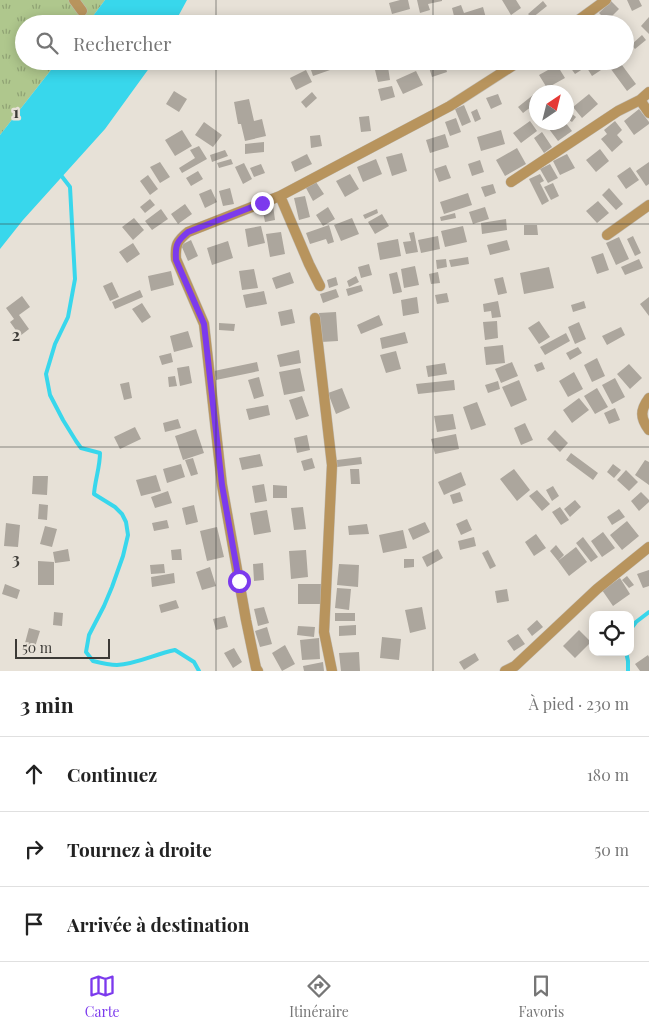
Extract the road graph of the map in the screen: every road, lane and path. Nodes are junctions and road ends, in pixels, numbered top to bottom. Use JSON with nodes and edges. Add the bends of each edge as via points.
{"nodes":[{"id":1,"x":74,"y":0,"type":"edge"},
{"id":2,"x":606,"y":0,"type":"edge"},
{"id":3,"x":82,"y":11,"type":"dead end"},
{"id":4,"x":586,"y":15,"type":"edge"},
{"id":5,"x":506,"y":70,"type":"edge"},
{"id":6,"x":649,"y":92,"type":"edge"},
{"id":7,"x":640,"y":100,"type":"junction"},
{"id":8,"x":649,"y":113,"type":"edge"},
{"id":9,"x":511,"y":182,"type":"dead end"},
{"id":10,"x":280,"y":196,"type":"junction"},
{"id":11,"x":649,"y":205,"type":"edge"},
{"id":12,"x":606,"y":235,"type":"dead end"},
{"id":13,"x":320,"y":286,"type":"dead end"},
{"id":14,"x":315,"y":318,"type":"dead end"},
{"id":15,"x":649,"y":398,"type":"edge"},
{"id":16,"x":649,"y":430,"type":"edge"},
{"id":17,"x":649,"y":547,"type":"edge"},
{"id":18,"x":258,"y":671,"type":"edge"},
{"id":19,"x":332,"y":671,"type":"edge"},
{"id":20,"x":506,"y":671,"type":"edge"}],
"edges":[{"from":1,"to":3,"type":"street"},
{"from":2,"to":4,"type":"street"},
{"from":5,"to":10,"type":"street","via":[[450,106]]},
{"from":6,"to":7,"type":"street"},
{"from":7,"to":8,"type":"street"},
{"from":7,"to":9,"type":"street"},
{"from":10,"to":13,"type":"street"},
{"from":10,"to":18,"type":"street","via":[[188,232],[175,249],[176,260],[204,324],[222,485]]},
{"from":11,"to":12,"type":"street"},
{"from":14,"to":19,"type":"street","via":[[332,465],[324,632]]},
{"from":15,"to":16,"type":"street","via":[[642,407],[642,421]]},
{"from":17,"to":20,"type":"street"}]}
